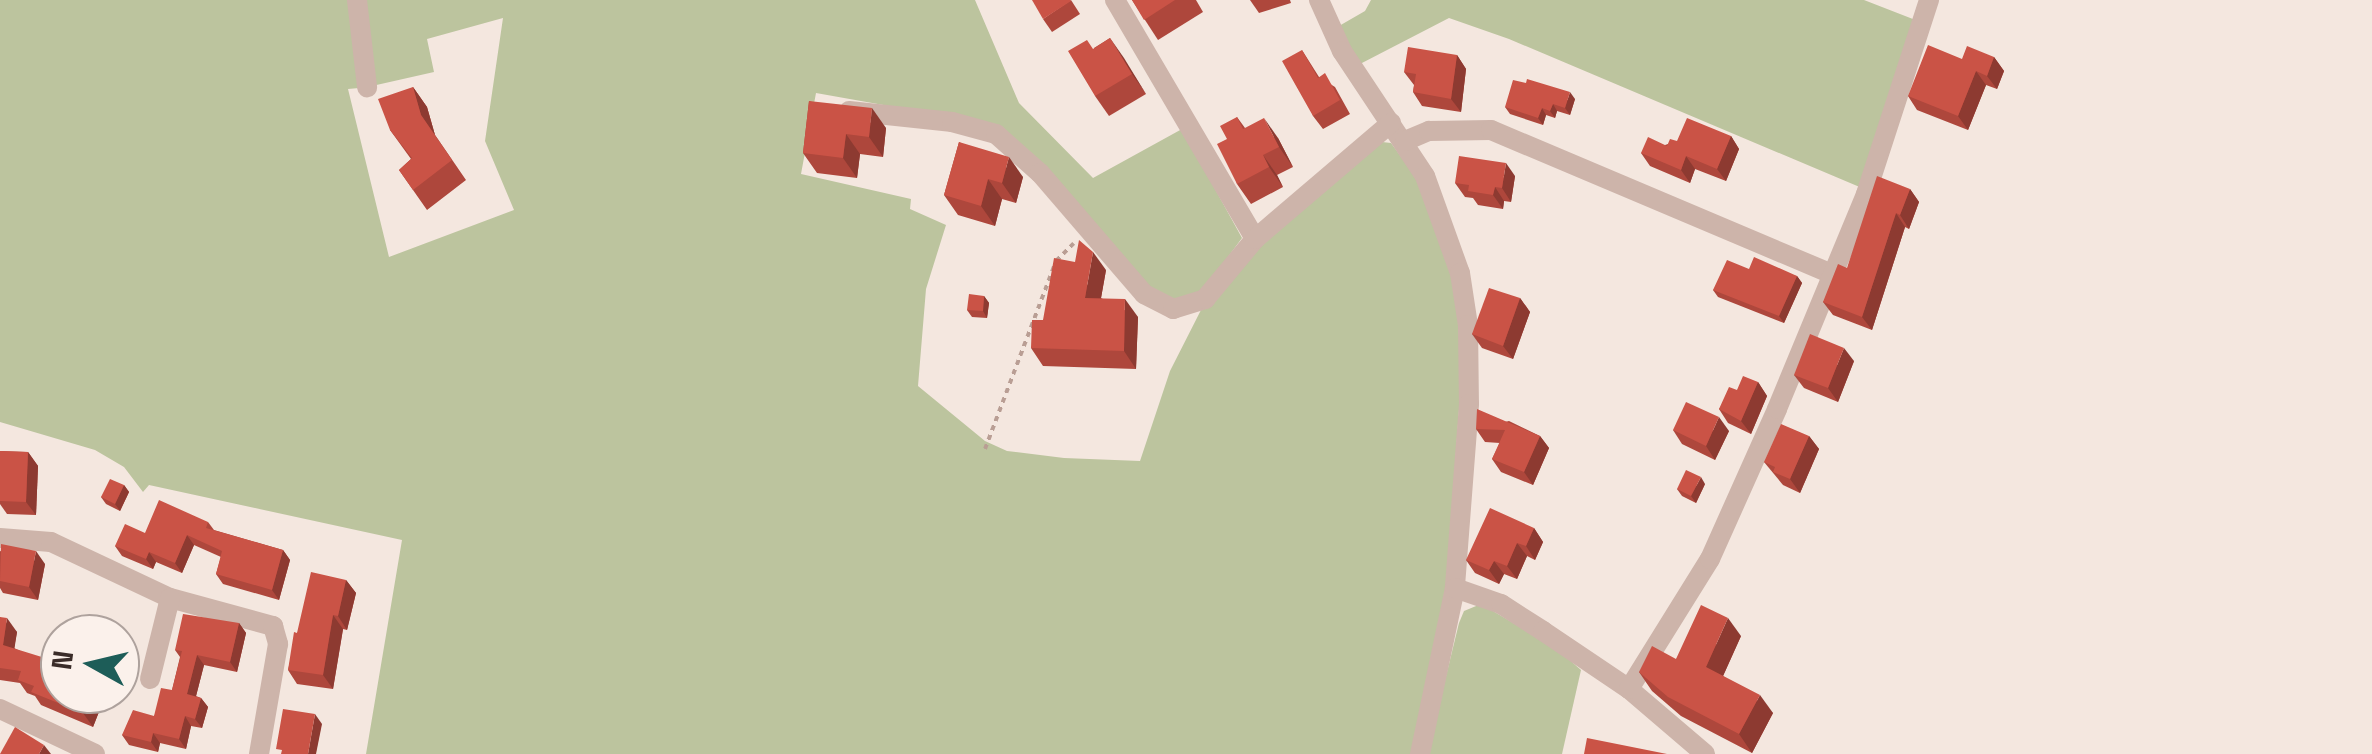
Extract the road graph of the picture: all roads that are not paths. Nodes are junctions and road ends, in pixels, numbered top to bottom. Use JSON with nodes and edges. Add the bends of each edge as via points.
{"nodes":[{"id":1,"x":357,"y":0,"type":"edge"},
{"id":2,"x":1115,"y":0,"type":"edge"},
{"id":3,"x":1319,"y":0,"type":"edge"},
{"id":4,"x":1928,"y":0,"type":"edge"},
{"id":5,"x":367,"y":87,"type":"dead end"},
{"id":6,"x":822,"y":108,"type":"edge"},
{"id":7,"x":1391,"y":123,"type":"junction"},
{"id":8,"x":1405,"y":142,"type":"junction"},
{"id":9,"x":1256,"y":239,"type":"junction"},
{"id":10,"x":1834,"y":275,"type":"junction"},
{"id":11,"x":0,"y":538,"type":"edge"},
{"id":12,"x":1454,"y":588,"type":"junction"},
{"id":13,"x":170,"y":598,"type":"junction"},
{"id":14,"x":150,"y":680,"type":"dead end"},
{"id":15,"x":1629,"y":689,"type":"junction"},
{"id":16,"x":0,"y":709,"type":"edge"},
{"id":17,"x":95,"y":754,"type":"edge"},
{"id":18,"x":258,"y":754,"type":"edge"},
{"id":19,"x":1420,"y":754,"type":"edge"},
{"id":20,"x":1706,"y":754,"type":"edge"}],
"edges":[{"from":1,"to":5,"type":"street"},
{"from":2,"to":9,"type":"street"},
{"from":3,"to":7,"type":"street","via":[[1342,51]]},
{"from":4,"to":10,"type":"street"},
{"from":6,"to":9,"type":"street","via":[[952,122],[996,134],[1040,173],[1144,294],[1173,309],[1205,299]]},
{"from":7,"to":8,"type":"street"},
{"from":7,"to":9,"type":"street"},
{"from":8,"to":10,"type":"street","via":[[1429,131],[1491,130]]},
{"from":8,"to":12,"type":"street","via":[[1444,217],[1468,325],[1470,404]]},
{"from":10,"to":15,"type":"street","via":[[1710,559]]},
{"from":11,"to":13,"type":"street","via":[[51,542]]},
{"from":12,"to":15,"type":"street","via":[[1500,604]]},
{"from":12,"to":19,"type":"street"},
{"from":13,"to":14,"type":"street"},
{"from":13,"to":18,"type":"street","via":[[265,622],[277,632]]},
{"from":15,"to":20,"type":"street"},
{"from":16,"to":17,"type":"street"}]}
